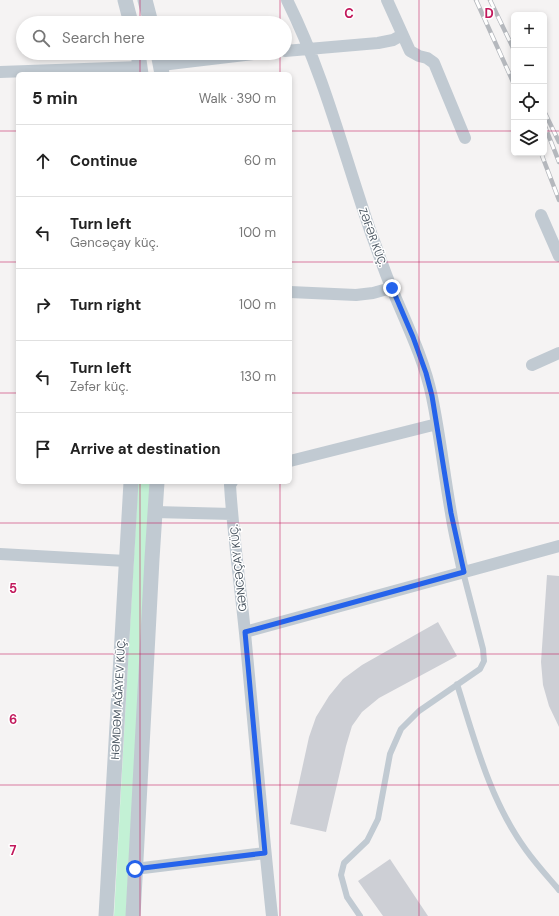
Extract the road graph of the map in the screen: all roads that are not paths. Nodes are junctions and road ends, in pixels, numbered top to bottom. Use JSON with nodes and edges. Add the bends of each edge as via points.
{"nodes":[{"id":1,"x":125,"y":0,"type":"edge"},
{"id":2,"x":145,"y":0,"type":"edge"},
{"id":3,"x":287,"y":0,"type":"edge"},
{"id":4,"x":387,"y":0,"type":"edge"},
{"id":5,"x":129,"y":16,"type":"edge"},
{"id":6,"x":149,"y":16,"type":"edge"},
{"id":7,"x":402,"y":35,"type":"junction"},
{"id":8,"x":308,"y":48,"type":"junction"},
{"id":9,"x":292,"y":50,"type":"edge"},
{"id":10,"x":197,"y":60,"type":"edge"},
{"id":11,"x":160,"y":64,"type":"edge"},
{"id":12,"x":140,"y":65,"type":"edge"},
{"id":13,"x":0,"y":72,"type":"edge"},
{"id":14,"x":465,"y":138,"type":"dead end"},
{"id":15,"x":541,"y":215,"type":"dead end"},
{"id":16,"x":559,"y":256,"type":"edge"},
{"id":17,"x":392,"y":288,"type":"junction"},
{"id":18,"x":292,"y":292,"type":"edge"},
{"id":19,"x":559,"y":353,"type":"edge"},
{"id":20,"x":532,"y":365,"type":"dead end"},
{"id":21,"x":437,"y":424,"type":"junction"},
{"id":22,"x":292,"y":460,"type":"edge"},
{"id":23,"x":131,"y":484,"type":"edge"},
{"id":24,"x":157,"y":484,"type":"edge"},
{"id":25,"x":231,"y":484,"type":"edge"},
{"id":26,"x":155,"y":512,"type":"junction"},
{"id":27,"x":232,"y":514,"type":"junction"},
{"id":28,"x":559,"y":546,"type":"edge"},
{"id":29,"x":0,"y":554,"type":"edge"},
{"id":30,"x":126,"y":561,"type":"junction"},
{"id":31,"x":464,"y":572,"type":"junction"},
{"id":32,"x":245,"y":632,"type":"junction"},
{"id":33,"x":457,"y":684,"type":"junction"},
{"id":34,"x":265,"y":853,"type":"junction"},
{"id":35,"x":135,"y":869,"type":"junction"},
{"id":36,"x":559,"y":890,"type":"edge"},
{"id":37,"x":106,"y":916,"type":"edge"},
{"id":38,"x":133,"y":916,"type":"edge"},
{"id":39,"x":272,"y":916,"type":"edge"},
{"id":40,"x":360,"y":916,"type":"edge"}],
"edges":[{"from":1,"to":5,"type":"street"},
{"from":2,"to":6,"type":"street"},
{"from":3,"to":8,"type":"street","name":"ZƏFƏR KÜÇ."},
{"from":4,"to":7,"type":"street"},
{"from":7,"to":8,"type":"street","via":[[378,43]]},
{"from":7,"to":14,"type":"street","via":[[410,50],[434,63]]},
{"from":8,"to":9,"type":"street"},
{"from":8,"to":17,"type":"street","name":"ZƏFƏR KÜÇ."},
{"from":10,"to":11,"type":"street"},
{"from":11,"to":12,"type":"street"},
{"from":12,"to":13,"type":"street"},
{"from":15,"to":16,"type":"street"},
{"from":17,"to":18,"type":"street","via":[[356,295]]},
{"from":17,"to":21,"type":"street","name":"ZƏFƏR KÜÇ.","via":[[423,366]]},
{"from":19,"to":20,"type":"street"},
{"from":21,"to":22,"type":"street"},
{"from":21,"to":31,"type":"street","name":"ZƏFƏR KÜÇ.","via":[[451,513]]},
{"from":23,"to":30,"type":"street","name":"HƏMDƏM AĞAYEV KÜÇ."},
{"from":24,"to":26,"type":"street"},
{"from":25,"to":27,"type":"street","name":"GƏNCƏÇAY KÜÇ."},
{"from":26,"to":27,"type":"street"},
{"from":26,"to":35,"type":"street"},
{"from":27,"to":32,"type":"street","name":"GƏNCƏÇAY KÜÇ."},
{"from":28,"to":31,"type":"street"},
{"from":29,"to":30,"type":"street"},
{"from":30,"to":37,"type":"street","name":"HƏMDƏM AĞAYEV KÜÇ."},
{"from":31,"to":32,"type":"street"},
{"from":31,"to":33,"type":"lane","via":[[484,661],[480,669]]},
{"from":32,"to":34,"type":"street","name":"GƏNCƏÇAY KÜÇ."},
{"from":33,"to":36,"type":"lane","via":[[499,805],[526,850]]},
{"from":33,"to":40,"type":"lane","via":[[419,711],[401,729],[390,754],[378,819],[367,841],[344,863],[341,875],[347,896]]},
{"from":34,"to":35,"type":"street"},
{"from":34,"to":39,"type":"street","name":"GƏNCƏÇAY KÜÇ."},
{"from":35,"to":38,"type":"street"}]}
